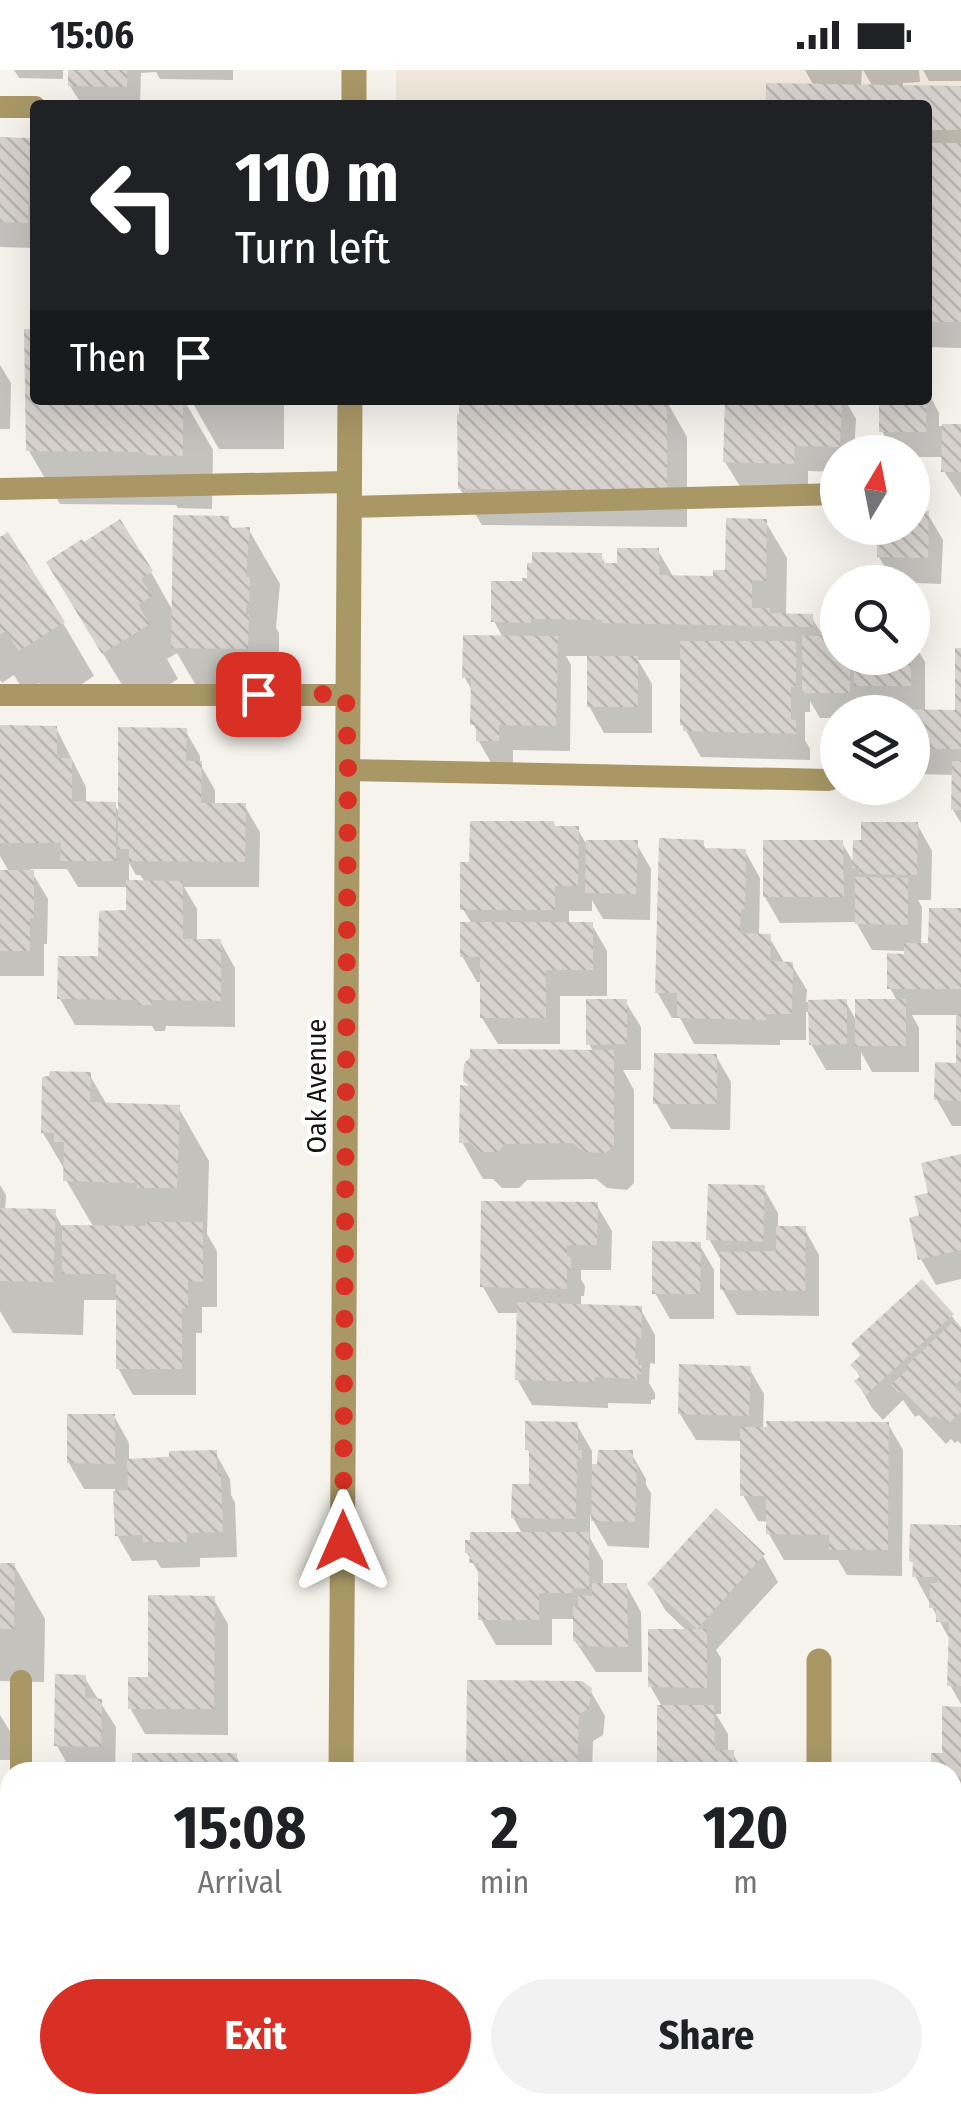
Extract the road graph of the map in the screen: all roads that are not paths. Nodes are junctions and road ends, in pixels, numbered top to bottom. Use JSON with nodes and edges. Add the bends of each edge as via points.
{"nodes":[{"id":1,"x":354,"y":70,"type":"edge"},
{"id":2,"x":354,"y":100,"type":"edge"},
{"id":3,"x":30,"y":106,"type":"edge"},
{"id":4,"x":0,"y":107,"type":"edge"},
{"id":5,"x":350,"y":405,"type":"edge"},
{"id":6,"x":0,"y":489,"type":"edge"},
{"id":7,"x":820,"y":494,"type":"edge"},
{"id":8,"x":349,"y":495,"type":"junction"},
{"id":9,"x":346,"y":694,"type":"junction"},
{"id":10,"x":0,"y":695,"type":"edge"},
{"id":11,"x":348,"y":770,"type":"junction"},
{"id":12,"x":820,"y":780,"type":"edge"},
{"id":13,"x":819,"y":1660,"type":"dead end"},
{"id":14,"x":21,"y":1681,"type":"dead end"},
{"id":15,"x":22,"y":1762,"type":"edge"},
{"id":16,"x":341,"y":1762,"type":"edge"},
{"id":17,"x":818,"y":1762,"type":"edge"}],
"edges":[{"from":1,"to":2,"type":"street"},
{"from":3,"to":4,"type":"lane"},
{"from":5,"to":8,"type":"street","name":"Oak Avenue"},
{"from":6,"to":8,"type":"lane"},
{"from":7,"to":8,"type":"lane"},
{"from":8,"to":9,"type":"street","name":"Oak Avenue"},
{"from":9,"to":10,"type":"lane"},
{"from":9,"to":11,"type":"street","name":"Oak Avenue"},
{"from":11,"to":12,"type":"lane"},
{"from":11,"to":16,"type":"street","name":"Oak Avenue"},
{"from":13,"to":17,"type":"street"},
{"from":14,"to":15,"type":"lane"}]}
